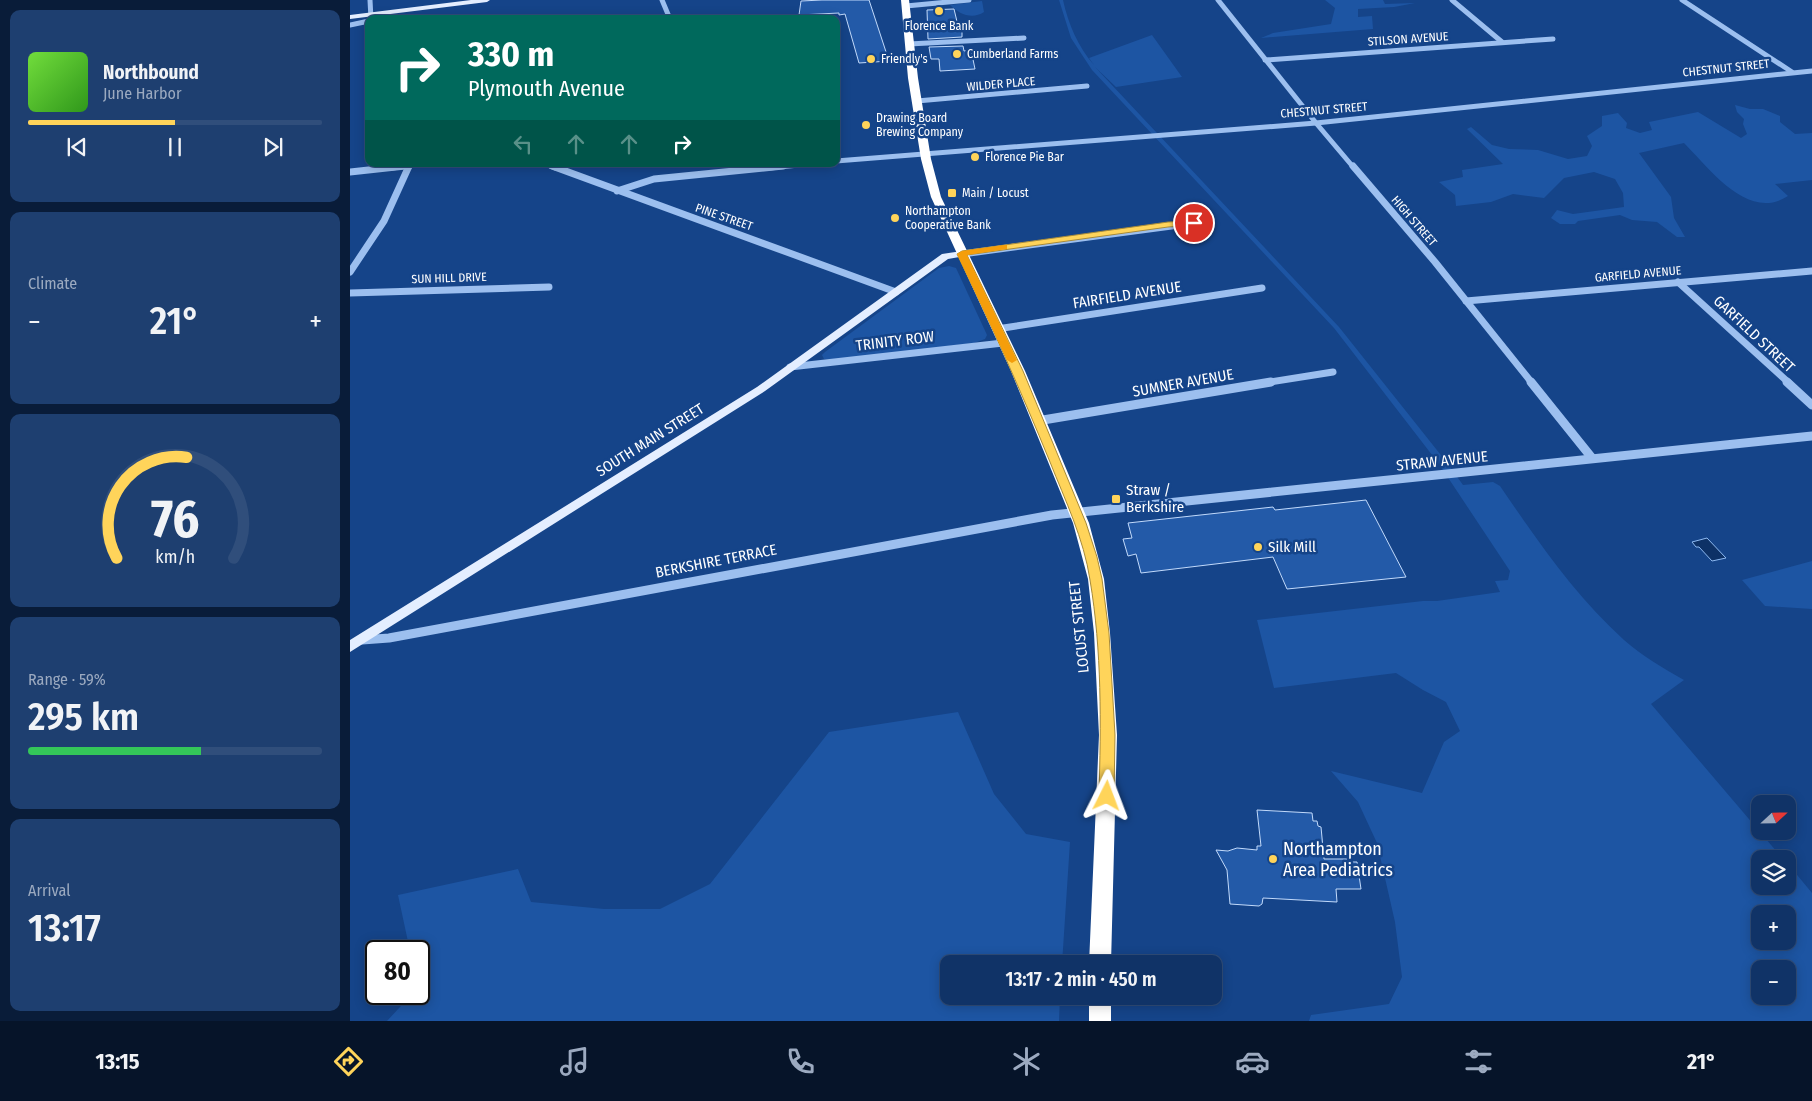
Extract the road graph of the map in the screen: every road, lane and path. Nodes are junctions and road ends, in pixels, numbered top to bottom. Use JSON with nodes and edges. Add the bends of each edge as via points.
{"nodes":[{"id":1,"x":370,"y":0,"type":"edge"},
{"id":2,"x":487,"y":0,"type":"edge"},
{"id":3,"x":662,"y":0,"type":"edge"},
{"id":4,"x":969,"y":0,"type":"edge"},
{"id":5,"x":1218,"y":0,"type":"edge"},
{"id":6,"x":1452,"y":0,"type":"edge"},
{"id":7,"x":1682,"y":0,"type":"edge"},
{"id":8,"x":906,"y":3,"type":"edge"},
{"id":9,"x":370,"y":15,"type":"edge"},
{"id":10,"x":390,"y":15,"type":"edge"},
{"id":11,"x":668,"y":15,"type":"edge"},
{"id":12,"x":350,"y":17,"type":"edge"},
{"id":13,"x":365,"y":18,"type":"edge"},
{"id":14,"x":365,"y":20,"type":"edge"},
{"id":15,"x":350,"y":25,"type":"edge"},
{"id":16,"x":1024,"y":38,"type":"dead end"},
{"id":17,"x":1553,"y":39,"type":"dead end"},
{"id":18,"x":1502,"y":42,"type":"junction"},
{"id":19,"x":909,"y":44,"type":"junction"},
{"id":20,"x":1266,"y":60,"type":"junction"},
{"id":21,"x":1812,"y":71,"type":"edge"},
{"id":22,"x":1792,"y":72,"type":"junction"},
{"id":23,"x":1087,"y":86,"type":"dead end"},
{"id":24,"x":917,"y":101,"type":"junction"},
{"id":25,"x":1316,"y":123,"type":"junction"},
{"id":26,"x":926,"y":154,"type":"junction"},
{"id":27,"x":840,"y":162,"type":"edge"},
{"id":28,"x":392,"y":167,"type":"edge"},
{"id":29,"x":408,"y":167,"type":"edge"},
{"id":30,"x":553,"y":167,"type":"edge"},
{"id":31,"x":737,"y":167,"type":"edge"},
{"id":32,"x":350,"y":172,"type":"edge"},
{"id":33,"x":617,"y":191,"type":"junction"},
{"id":34,"x":1194,"y":223,"type":"dead end"},
{"id":35,"x":962,"y":254,"type":"junction"},
{"id":36,"x":1812,"y":271,"type":"edge"},
{"id":37,"x":350,"y":272,"type":"edge"},
{"id":38,"x":1678,"y":282,"type":"junction"},
{"id":39,"x":549,"y":286,"type":"dead end"},
{"id":40,"x":1262,"y":288,"type":"dead end"},
{"id":41,"x":896,"y":292,"type":"junction"},
{"id":42,"x":350,"y":293,"type":"edge"},
{"id":43,"x":1466,"y":301,"type":"junction"},
{"id":44,"x":997,"y":329,"type":"junction"},
{"id":45,"x":1003,"y":342,"type":"junction"},
{"id":46,"x":790,"y":367,"type":"junction"},
{"id":47,"x":1333,"y":372,"type":"dead end"},
{"id":48,"x":1812,"y":405,"type":"edge"},
{"id":49,"x":1037,"y":422,"type":"junction"},
{"id":50,"x":1812,"y":436,"type":"edge"},
{"id":51,"x":1592,"y":458,"type":"junction"},
{"id":52,"x":1076,"y":512,"type":"junction"},
{"id":53,"x":362,"y":640,"type":"junction"},
{"id":54,"x":350,"y":647,"type":"edge"},
{"id":55,"x":1100,"y":955,"type":"edge"},
{"id":56,"x":1100,"y":1005,"type":"edge"},
{"id":57,"x":1100,"y":1021,"type":"edge"}],
"edges":[{"from":1,"to":9,"type":"street"},
{"from":2,"to":10,"type":"main road"},
{"from":3,"to":11,"type":"street"},
{"from":4,"to":8,"type":"street"},
{"from":5,"to":20,"type":"street","name":"HIGH STREET"},
{"from":6,"to":18,"type":"street"},
{"from":7,"to":22,"type":"street"},
{"from":8,"to":19,"type":"highway","name":"LOCUST STREET"},
{"from":12,"to":13,"type":"main road"},
{"from":14,"to":15,"type":"street"},
{"from":16,"to":19,"type":"street"},
{"from":17,"to":18,"type":"street","name":"STILSON AVENUE"},
{"from":18,"to":20,"type":"street","name":"STILSON AVENUE"},
{"from":19,"to":24,"type":"highway","name":"LOCUST STREET"},
{"from":20,"to":25,"type":"street","name":"HIGH STREET"},
{"from":21,"to":22,"type":"street","name":"CHESTNUT STREET"},
{"from":22,"to":25,"type":"street","name":"CHESTNUT STREET"},
{"from":23,"to":24,"type":"street","name":"WILDER PLACE"},
{"from":24,"to":26,"type":"highway","name":"LOCUST STREET"},
{"from":25,"to":26,"type":"street","name":"CHESTNUT STREET"},
{"from":25,"to":43,"type":"street","name":"HIGH STREET"},
{"from":26,"to":27,"type":"street","name":"CHESTNUT STREET"},
{"from":26,"to":35,"type":"highway","name":"LOCUST STREET","via":[[936,197]]},
{"from":28,"to":32,"type":"street"},
{"from":29,"to":37,"type":"street","via":[[382,228]]},
{"from":30,"to":33,"type":"street","name":"PINE STREET"},
{"from":31,"to":33,"type":"street","via":[[654,179]]},
{"from":33,"to":41,"type":"street","name":"PINE STREET"},
{"from":34,"to":35,"type":"street"},
{"from":35,"to":41,"type":"main road","name":"SOUTH MAIN STREET","via":[[945,256]]},
{"from":35,"to":44,"type":"highway","name":"LOCUST STREET"},
{"from":36,"to":38,"type":"street","name":"GARFIELD AVENUE"},
{"from":38,"to":43,"type":"street","name":"GARFIELD AVENUE"},
{"from":38,"to":48,"type":"street","name":"GARFIELD STREET"},
{"from":39,"to":42,"type":"street","name":"SUN HILL DRIVE"},
{"from":40,"to":44,"type":"street","name":"FAIRFIELD AVENUE"},
{"from":41,"to":46,"type":"main road","name":"SOUTH MAIN STREET"},
{"from":43,"to":51,"type":"street","name":"HIGH STREET"},
{"from":44,"to":45,"type":"highway","name":"LOCUST STREET"},
{"from":45,"to":46,"type":"street","name":"TRINITY ROW"},
{"from":45,"to":49,"type":"highway","name":"LOCUST STREET"},
{"from":46,"to":53,"type":"main road","name":"SOUTH MAIN STREET","via":[[714,420]]},
{"from":47,"to":49,"type":"street","name":"SUMNER AVENUE"},
{"from":49,"to":52,"type":"highway","name":"LOCUST STREET"},
{"from":50,"to":51,"type":"street","name":"STRAW AVENUE"},
{"from":51,"to":52,"type":"street","name":"STRAW AVENUE"},
{"from":52,"to":53,"type":"street","name":"BERKSHIRE TERRACE","via":[[985,526],[390,638]]},
{"from":52,"to":55,"type":"highway","name":"LOCUST STREET","via":[[1096,579],[1106,697],[1108,769]]},
{"from":53,"to":54,"type":"main road","name":"SOUTH MAIN STREET"},
{"from":56,"to":57,"type":"highway"}]}
